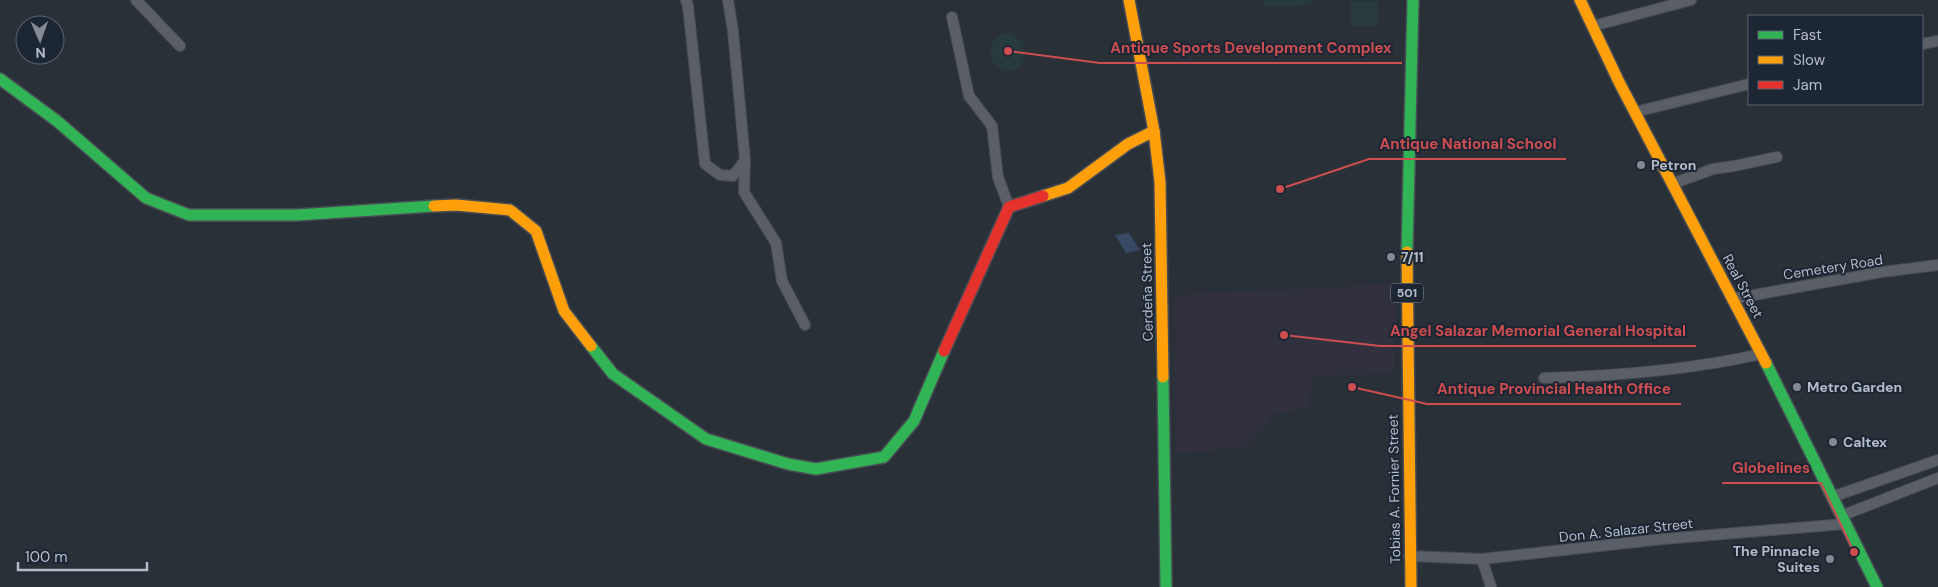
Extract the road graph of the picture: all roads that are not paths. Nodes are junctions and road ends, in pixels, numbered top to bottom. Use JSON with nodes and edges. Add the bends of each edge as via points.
{"nodes":[{"id":1,"x":136,"y":0,"type":"edge"},
{"id":2,"x":686,"y":0,"type":"edge"},
{"id":3,"x":728,"y":0,"type":"edge"},
{"id":4,"x":1130,"y":0,"type":"edge"},
{"id":5,"x":1413,"y":0,"type":"edge"},
{"id":6,"x":1580,"y":0,"type":"edge"},
{"id":7,"x":1691,"y":0,"type":"edge"},
{"id":8,"x":952,"y":17,"type":"dead end"},
{"id":9,"x":1593,"y":26,"type":"junction"},
{"id":10,"x":1938,"y":41,"type":"edge"},
{"id":11,"x":1923,"y":44,"type":"edge"},
{"id":12,"x":180,"y":46,"type":"dead end"},
{"id":13,"x":0,"y":79,"type":"edge"},
{"id":14,"x":1748,"y":84,"type":"edge"},
{"id":15,"x":1635,"y":112,"type":"junction"},
{"id":16,"x":1154,"y":131,"type":"junction"},
{"id":17,"x":1777,"y":157,"type":"dead end"},
{"id":18,"x":745,"y":160,"type":"junction"},
{"id":19,"x":1672,"y":184,"type":"junction"},
{"id":20,"x":1009,"y":207,"type":"junction"},
{"id":21,"x":1938,"y":266,"type":"edge"},
{"id":22,"x":1732,"y":299,"type":"junction"},
{"id":23,"x":805,"y":325,"type":"dead end"},
{"id":24,"x":1761,"y":354,"type":"junction"},
{"id":25,"x":1544,"y":378,"type":"dead end"},
{"id":26,"x":1938,"y":460,"type":"edge"},
{"id":27,"x":1937,"y":480,"type":"edge"},
{"id":28,"x":1832,"y":496,"type":"junction"},
{"id":29,"x":1843,"y":520,"type":"junction"},
{"id":30,"x":1409,"y":556,"type":"junction"},
{"id":31,"x":1482,"y":559,"type":"junction"},
{"id":32,"x":1166,"y":587,"type":"edge"},
{"id":33,"x":1411,"y":587,"type":"edge"},
{"id":34,"x":1491,"y":587,"type":"edge"},
{"id":35,"x":1877,"y":587,"type":"edge"}],
"edges":[{"from":1,"to":12,"type":"street"},
{"from":2,"to":18,"type":"street","via":[[705,164],[720,175],[733,176]]},
{"from":3,"to":18,"type":"street"},
{"from":4,"to":16,"type":"main road","name":"Cerdeña Street"},
{"from":5,"to":30,"type":"main road","name":"Tobias A. Fornier Street","number":"501","via":[[1406,274]]},
{"from":6,"to":9,"type":"main road","name":"Real Street"},
{"from":7,"to":9,"type":"street"},
{"from":8,"to":20,"type":"street","via":[[969,96],[992,126],[998,177]]},
{"from":9,"to":15,"type":"main road","name":"Real Street"},
{"from":10,"to":11,"type":"street"},
{"from":13,"to":20,"type":"main road","via":[[57,122],[146,198],[189,215],[297,214],[456,205],[510,210],[536,231],[564,311],[613,374],[706,439],[788,464],[816,469],[884,457],[914,421]]},
{"from":14,"to":15,"type":"street"},
{"from":15,"to":19,"type":"main road","name":"Real Street"},
{"from":16,"to":20,"type":"main road","via":[[1128,144],[1068,188]]},
{"from":16,"to":32,"type":"main road","name":"Cerdeña Street","via":[[1160,192]]},
{"from":17,"to":19,"type":"street","via":[[1713,169]]},
{"from":18,"to":23,"type":"street","via":[[744,192],[776,243],[782,281]]},
{"from":19,"to":22,"type":"main road","name":"Real Street"},
{"from":21,"to":22,"type":"street","name":"Cemetery Road","via":[[1882,272]]},
{"from":22,"to":24,"type":"main road","name":"Real Street"},
{"from":24,"to":25,"type":"street","via":[[1719,363],[1591,377]]},
{"from":24,"to":28,"type":"main road","name":"Real Street"},
{"from":26,"to":28,"type":"street"},
{"from":27,"to":29,"type":"street","name":"Don A. Salazar Street"},
{"from":28,"to":29,"type":"main road","name":"Real Street"},
{"from":29,"to":31,"type":"street","name":"Don A. Salazar Street"},
{"from":29,"to":35,"type":"main road","name":"Real Street"},
{"from":30,"to":31,"type":"street","name":"Don A. Salazar Street"},
{"from":30,"to":33,"type":"main road","name":"Tobias A. Fornier Street","number":"501"},
{"from":31,"to":34,"type":"street"}]}
